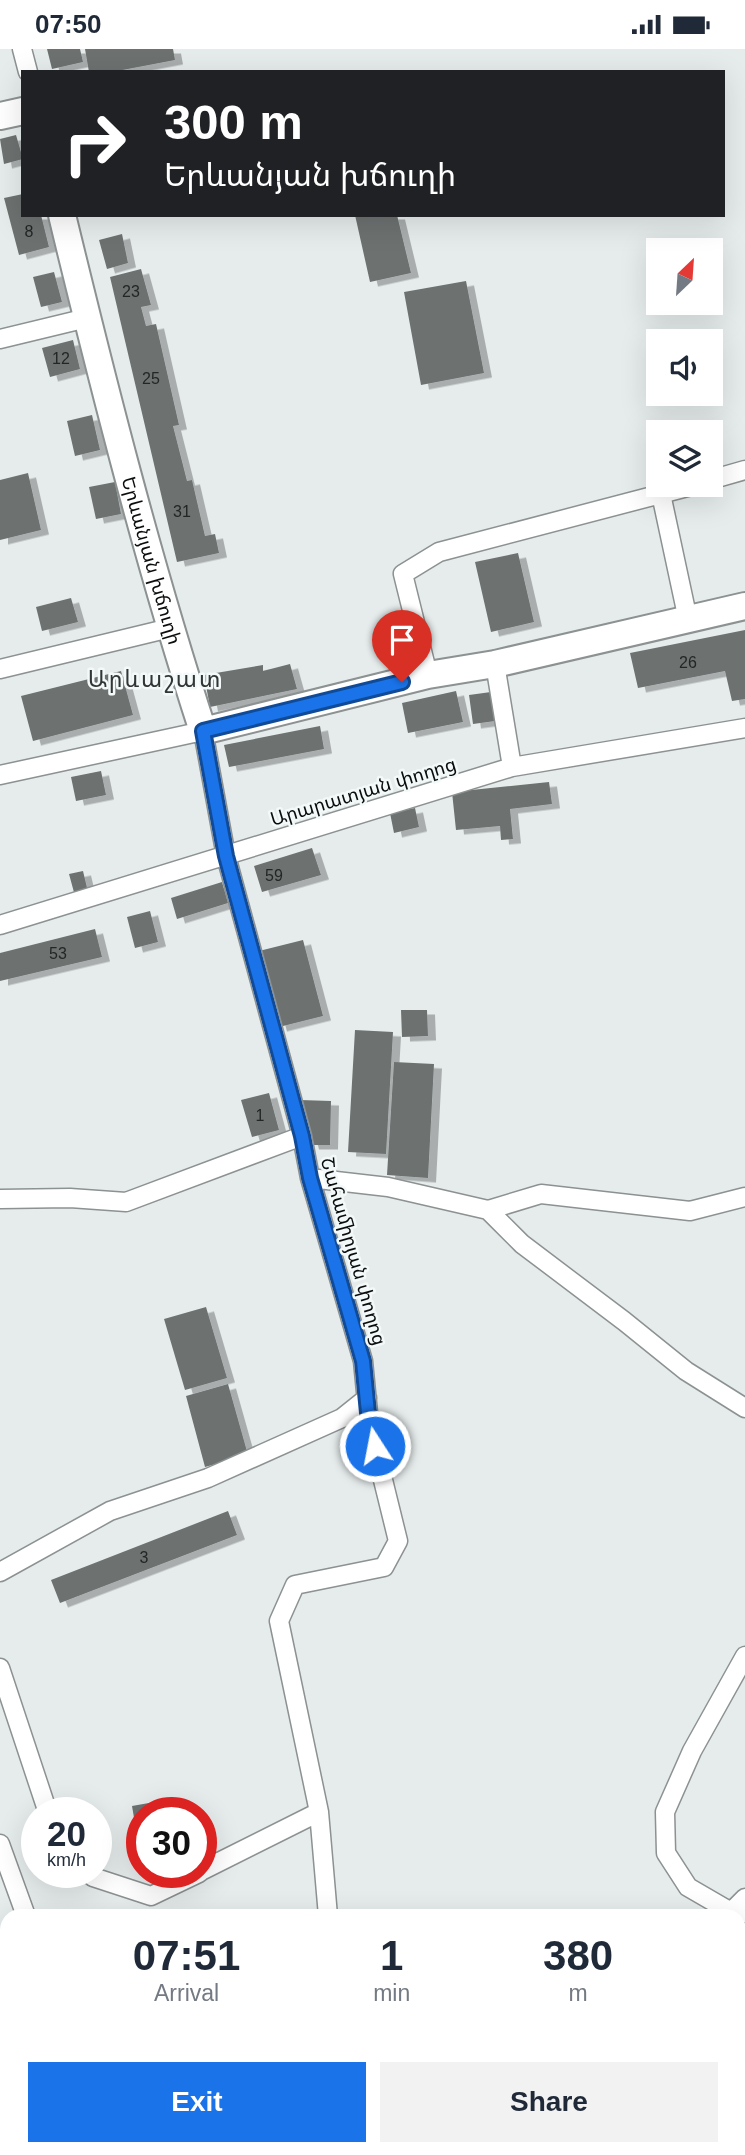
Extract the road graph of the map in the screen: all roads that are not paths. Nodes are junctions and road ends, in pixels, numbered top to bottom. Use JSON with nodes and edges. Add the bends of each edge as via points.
{"nodes":[{"id":1,"x":22,"y":49,"type":"edge"},
{"id":2,"x":27,"y":70,"type":"edge"},
{"id":3,"x":21,"y":111,"type":"edge"},
{"id":4,"x":0,"y":116,"type":"edge"},
{"id":5,"x":62,"y":217,"type":"edge"},
{"id":6,"x":87,"y":318,"type":"junction"},
{"id":7,"x":0,"y":339,"type":"edge"},
{"id":8,"x":745,"y":470,"type":"edge"},
{"id":9,"x":723,"y":476,"type":"edge"},
{"id":10,"x":650,"y":497,"type":"edge"},
{"id":11,"x":662,"y":497,"type":"edge"},
{"id":12,"x":745,"y":606,"type":"edge"},
{"id":13,"x":688,"y":620,"type":"junction"},
{"id":14,"x":170,"y":628,"type":"junction"},
{"id":15,"x":495,"y":664,"type":"junction"},
{"id":16,"x":0,"y":669,"type":"edge"},
{"id":17,"x":428,"y":675,"type":"junction"},
{"id":18,"x":745,"y":728,"type":"edge"},
{"id":19,"x":203,"y":731,"type":"junction"},
{"id":20,"x":512,"y":767,"type":"junction"},
{"id":21,"x":0,"y":775,"type":"edge"},
{"id":22,"x":226,"y":856,"type":"junction"},
{"id":23,"x":0,"y":925,"type":"edge"},
{"id":24,"x":302,"y":1136,"type":"junction"},
{"id":25,"x":310,"y":1178,"type":"junction"},
{"id":26,"x":745,"y":1197,"type":"edge"},
{"id":27,"x":0,"y":1199,"type":"edge"},
{"id":28,"x":488,"y":1210,"type":"junction"},
{"id":29,"x":367,"y":1398,"type":"junction"},
{"id":30,"x":745,"y":1408,"type":"edge"},
{"id":31,"x":0,"y":1571,"type":"edge"},
{"id":32,"x":745,"y":1655,"type":"edge"},
{"id":33,"x":0,"y":1668,"type":"edge"},
{"id":34,"x":43,"y":1797,"type":"edge"},
{"id":35,"x":319,"y":1812,"type":"junction"},
{"id":36,"x":0,"y":1844,"type":"edge"},
{"id":37,"x":217,"y":1863,"type":"edge"},
{"id":38,"x":127,"y":1888,"type":"edge"},
{"id":39,"x":167,"y":1888,"type":"edge"},
{"id":40,"x":23,"y":1909,"type":"edge"},
{"id":41,"x":327,"y":1909,"type":"edge"},
{"id":42,"x":726,"y":1909,"type":"edge"}],
"edges":[{"from":1,"to":2,"type":"street"},
{"from":3,"to":4,"type":"main road"},
{"from":5,"to":6,"type":"main road","name":"Երևանյան խճուղի"},
{"from":6,"to":7,"type":"street"},
{"from":6,"to":14,"type":"main road","name":"Երևանյան խճուղի"},
{"from":8,"to":9,"type":"street"},
{"from":10,"to":17,"type":"street","via":[[439,552],[402,574]]},
{"from":11,"to":13,"type":"street"},
{"from":12,"to":13,"type":"main road"},
{"from":13,"to":15,"type":"main road"},
{"from":14,"to":16,"type":"street"},
{"from":14,"to":19,"type":"main road","name":"Երևանյան խճուղի"},
{"from":15,"to":17,"type":"main road"},
{"from":15,"to":20,"type":"street"},
{"from":17,"to":19,"type":"main road"},
{"from":18,"to":20,"type":"street","name":"Արարատյան փողոց"},
{"from":19,"to":21,"type":"street"},
{"from":19,"to":22,"type":"street","name":"Շահամիրյան փողոց"},
{"from":20,"to":22,"type":"street","name":"Արարատյան փողոց"},
{"from":22,"to":23,"type":"street","name":"Արարատյան փողոց"},
{"from":22,"to":24,"type":"street","name":"Շահամիրյան փողոց"},
{"from":24,"to":25,"type":"street","name":"Շահամիրյան փողոց"},
{"from":24,"to":27,"type":"street","via":[[126,1202]]},
{"from":25,"to":28,"type":"street","via":[[388,1187]]},
{"from":25,"to":29,"type":"street","name":"Շահամիրյան փողոց","via":[[363,1361]]},
{"from":26,"to":28,"type":"street","via":[[690,1211],[541,1193]]},
{"from":28,"to":30,"type":"street","via":[[522,1244],[686,1371]]},
{"from":29,"to":31,"type":"street","via":[[342,1418],[208,1478],[110,1511]]},
{"from":29,"to":35,"type":"street","name":"Շահամիրյան փողոց","via":[[398,1541],[384,1567],[295,1585],[279,1621]]},
{"from":32,"to":42,"type":"street","via":[[692,1751],[665,1812],[666,1853],[688,1887]]},
{"from":33,"to":34,"type":"street"},
{"from":35,"to":37,"type":"street"},
{"from":35,"to":41,"type":"street","name":"Շահամիրյան փողոց"},
{"from":36,"to":40,"type":"street"},
{"from":38,"to":39,"type":"street","via":[[151,1896]]}]}
